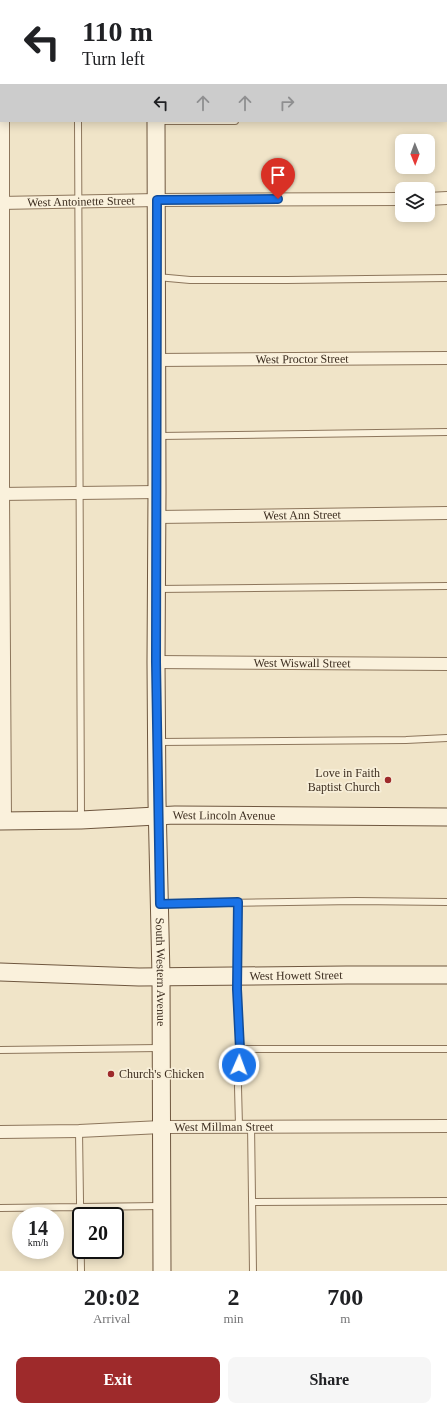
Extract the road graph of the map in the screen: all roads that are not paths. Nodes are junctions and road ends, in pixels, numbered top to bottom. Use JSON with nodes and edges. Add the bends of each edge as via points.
{"nodes":[{"id":1,"x":4,"y":122,"type":"edge"},
{"id":2,"x":78,"y":122,"type":"edge"},
{"id":3,"x":156,"y":122,"type":"edge"},
{"id":4,"x":447,"y":198,"type":"edge"},
{"id":5,"x":395,"y":199,"type":"edge"},
{"id":6,"x":435,"y":199,"type":"edge"},
{"id":7,"x":157,"y":200,"type":"junction"},
{"id":8,"x":78,"y":201,"type":"junction"},
{"id":9,"x":2,"y":203,"type":"edge"},
{"id":10,"x":157,"y":277,"type":"junction"},
{"id":11,"x":447,"y":278,"type":"edge"},
{"id":12,"x":447,"y":358,"type":"edge"},
{"id":13,"x":157,"y":360,"type":"junction"},
{"id":14,"x":447,"y":432,"type":"edge"},
{"id":15,"x":157,"y":436,"type":"junction"},
{"id":16,"x":158,"y":492,"type":"junction"},
{"id":17,"x":80,"y":493,"type":"junction"},
{"id":18,"x":2,"y":494,"type":"edge"},
{"id":19,"x":447,"y":513,"type":"edge"},
{"id":20,"x":157,"y":517,"type":"junction"},
{"id":21,"x":447,"y":586,"type":"edge"},
{"id":22,"x":157,"y":589,"type":"junction"},
{"id":23,"x":156,"y":662,"type":"junction"},
{"id":24,"x":447,"y":664,"type":"edge"},
{"id":25,"x":447,"y":738,"type":"edge"},
{"id":26,"x":157,"y":742,"type":"junction"},
{"id":27,"x":158,"y":816,"type":"junction"},
{"id":28,"x":447,"y":817,"type":"edge"},
{"id":29,"x":81,"y":820,"type":"junction"},
{"id":30,"x":2,"y":821,"type":"edge"},
{"id":31,"x":238,"y":902,"type":"junction"},
{"id":32,"x":447,"y":902,"type":"edge"},
{"id":33,"x":160,"y":904,"type":"junction"},
{"id":34,"x":0,"y":972,"type":"edge"},
{"id":35,"x":237,"y":975,"type":"junction"},
{"id":36,"x":447,"y":975,"type":"edge"},
{"id":37,"x":161,"y":976,"type":"junction"},
{"id":38,"x":161,"y":1048,"type":"junction"},
{"id":39,"x":240,"y":1049,"type":"junction"},
{"id":40,"x":447,"y":1049,"type":"edge"},
{"id":41,"x":0,"y":1050,"type":"edge"},
{"id":42,"x":251,"y":1125,"type":"junction"},
{"id":43,"x":161,"y":1126,"type":"junction"},
{"id":44,"x":239,"y":1126,"type":"junction"},
{"id":45,"x":447,"y":1126,"type":"edge"},
{"id":46,"x":79,"y":1131,"type":"junction"},
{"id":47,"x":0,"y":1132,"type":"edge"},
{"id":48,"x":447,"y":1201,"type":"edge"},
{"id":49,"x":252,"y":1202,"type":"junction"},
{"id":50,"x":162,"y":1206,"type":"junction"},
{"id":51,"x":72,"y":1207,"type":"edge"},
{"id":52,"x":80,"y":1207,"type":"joint"},
{"id":53,"x":0,"y":1208,"type":"edge"},
{"id":54,"x":81,"y":1259,"type":"edge"},
{"id":55,"x":81,"y":1271,"type":"edge"},
{"id":56,"x":162,"y":1271,"type":"edge"},
{"id":57,"x":253,"y":1271,"type":"edge"}],
"edges":[{"from":1,"to":9,"type":"street"},
{"from":2,"to":8,"type":"lane"},
{"from":3,"to":7,"type":"main road","name":"South Western Avenue"},
{"from":4,"to":6,"type":"street"},
{"from":5,"to":7,"type":"street","name":"West Antoinette Street"},
{"from":7,"to":8,"type":"street","name":"West Antoinette Street"},
{"from":7,"to":10,"type":"main road","name":"South Western Avenue"},
{"from":8,"to":9,"type":"street","name":"West Antoinette Street"},
{"from":8,"to":17,"type":"lane"},
{"from":9,"to":18,"type":"street"},
{"from":10,"to":11,"type":"lane","via":[[190,280]]},
{"from":10,"to":13,"type":"main road","name":"South Western Avenue"},
{"from":12,"to":13,"type":"street","name":"West Proctor Street"},
{"from":13,"to":15,"type":"main road","name":"South Western Avenue"},
{"from":14,"to":15,"type":"lane"},
{"from":15,"to":16,"type":"main road","name":"South Western Avenue"},
{"from":16,"to":17,"type":"street"},
{"from":16,"to":20,"type":"main road","name":"South Western Avenue"},
{"from":17,"to":18,"type":"street"},
{"from":17,"to":29,"type":"lane"},
{"from":18,"to":30,"type":"street"},
{"from":19,"to":20,"type":"street","name":"West Ann Street"},
{"from":20,"to":22,"type":"main road","name":"South Western Avenue"},
{"from":21,"to":22,"type":"lane"},
{"from":22,"to":23,"type":"main road","name":"South Western Avenue"},
{"from":23,"to":24,"type":"street","name":"West Wiswall Street"},
{"from":23,"to":26,"type":"main road","name":"South Western Avenue"},
{"from":25,"to":26,"type":"lane"},
{"from":26,"to":27,"type":"main road","name":"South Western Avenue"},
{"from":27,"to":28,"type":"main road","name":"West Lincoln Avenue"},
{"from":27,"to":29,"type":"main road","name":"West Lincoln Avenue"},
{"from":27,"to":33,"type":"main road","name":"South Western Avenue"},
{"from":29,"to":30,"type":"main road","name":"West Lincoln Avenue"},
{"from":31,"to":32,"type":"lane"},
{"from":31,"to":33,"type":"lane"},
{"from":31,"to":35,"type":"lane"},
{"from":33,"to":37,"type":"main road","name":"South Western Avenue"},
{"from":34,"to":37,"type":"main road","name":"West Howett Street"},
{"from":35,"to":36,"type":"main road","name":"West Howett Street"},
{"from":35,"to":37,"type":"main road","name":"West Howett Street"},
{"from":35,"to":39,"type":"lane"},
{"from":37,"to":38,"type":"main road","name":"South Western Avenue"},
{"from":38,"to":41,"type":"lane"},
{"from":38,"to":43,"type":"main road","name":"South Western Avenue"},
{"from":39,"to":40,"type":"lane"},
{"from":39,"to":44,"type":"lane"},
{"from":42,"to":44,"type":"street","name":"West Millman Street"},
{"from":42,"to":45,"type":"street","name":"West Millman Street"},
{"from":42,"to":49,"type":"lane"},
{"from":43,"to":44,"type":"street","name":"West Millman Street"},
{"from":43,"to":46,"type":"street","name":"West Millman Street"},
{"from":43,"to":50,"type":"main road","name":"South Western Avenue"},
{"from":46,"to":47,"type":"street","name":"West Millman Street"},
{"from":46,"to":52,"type":"lane"},
{"from":48,"to":49,"type":"lane"},
{"from":49,"to":57,"type":"lane"},
{"from":50,"to":52,"type":"lane"},
{"from":50,"to":56,"type":"main road","name":"South Western Avenue"},
{"from":51,"to":53,"type":"lane"},
{"from":54,"to":55,"type":"lane"}]}
